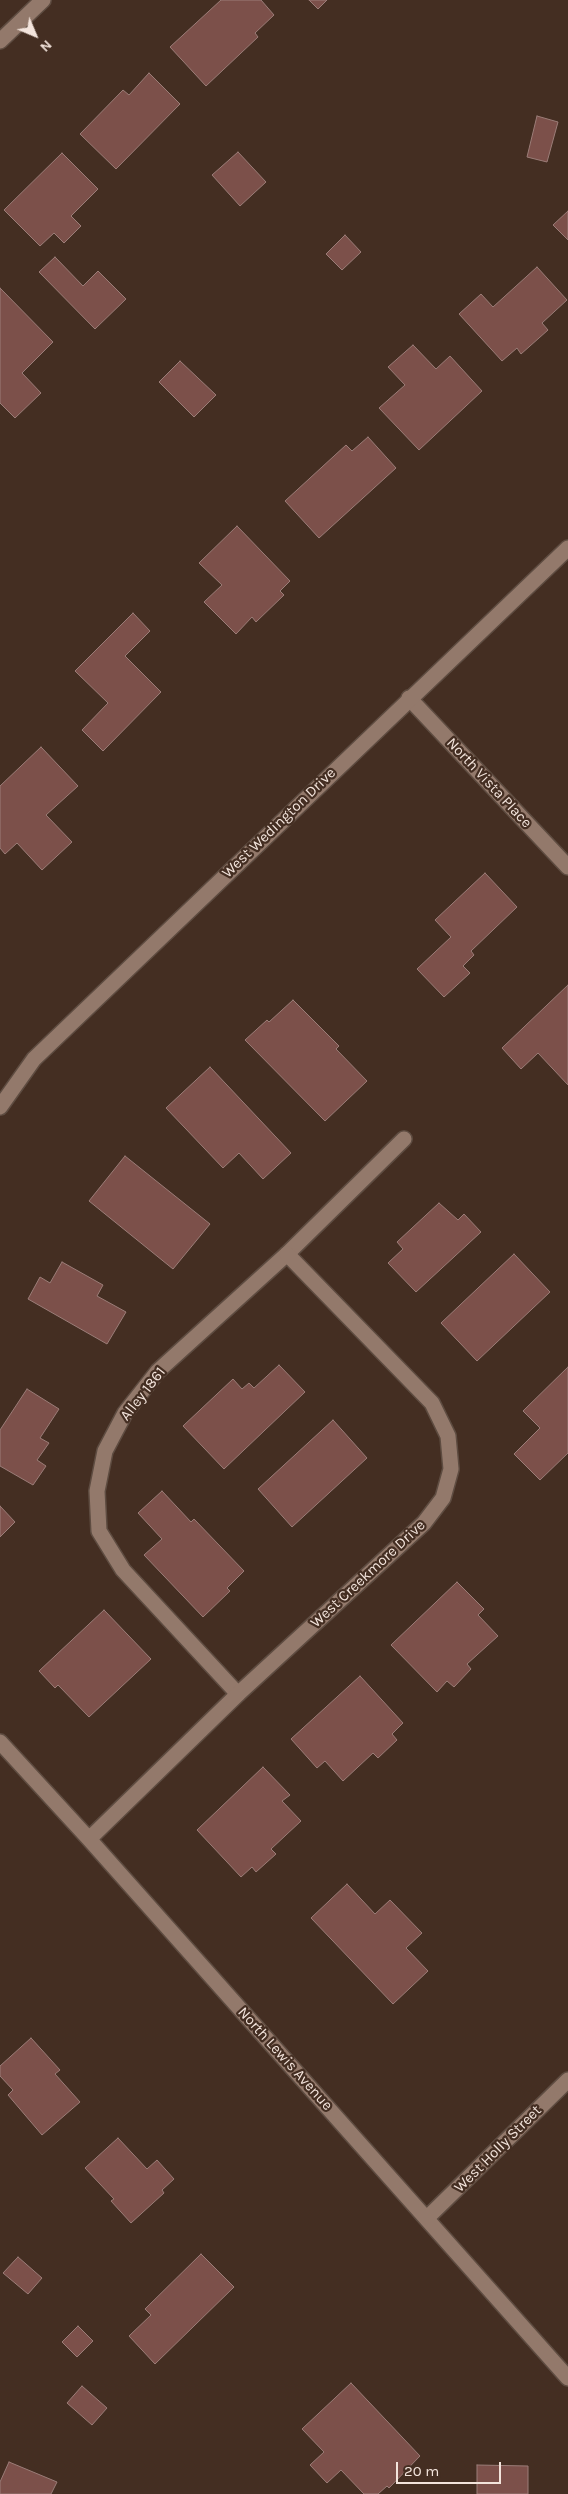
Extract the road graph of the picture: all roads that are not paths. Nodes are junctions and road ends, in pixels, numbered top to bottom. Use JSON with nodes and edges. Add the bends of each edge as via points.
{"nodes":[{"id":1,"x":43,"y":0,"type":"edge"},
{"id":2,"x":0,"y":41,"type":"edge"},
{"id":3,"x":568,"y":548,"type":"edge"},
{"id":4,"x":409,"y":698,"type":"junction"},
{"id":5,"x":568,"y":867,"type":"edge"},
{"id":6,"x":0,"y":1107,"type":"edge"},
{"id":7,"x":404,"y":1139,"type":"dead end"},
{"id":8,"x":287,"y":1254,"type":"junction"},
{"id":9,"x":238,"y":1694,"type":"junction"},
{"id":10,"x":0,"y":1742,"type":"edge"},
{"id":11,"x":89,"y":1839,"type":"junction"},
{"id":12,"x":568,"y":2080,"type":"edge"},
{"id":13,"x":428,"y":2218,"type":"junction"},
{"id":14,"x":568,"y":2378,"type":"edge"}],
"edges":[{"from":1,"to":2,"type":"street"},
{"from":3,"to":4,"type":"street","name":"West Wedington Drive"},
{"from":4,"to":5,"type":"street","name":"North Vista Place"},
{"from":4,"to":6,"type":"street","name":"West Wedington Drive","via":[[34,1059]]},
{"from":7,"to":8,"type":"street","name":"Alley 1861"},
{"from":8,"to":9,"type":"street","name":"Alley 1861","via":[[158,1371],[125,1414],[105,1451],[97,1492],[98,1531],[123,1570]]},
{"from":8,"to":9,"type":"street","name":"West Creekmore Drive","via":[[432,1403],[448,1436],[451,1469],[442,1498],[424,1523]]},
{"from":9,"to":11,"type":"street","name":"West Creekmore Drive"},
{"from":10,"to":11,"type":"street","name":"North Lewis Avenue"},
{"from":11,"to":13,"type":"street","name":"North Lewis Avenue"},
{"from":12,"to":13,"type":"street","name":"West Holly Street"},
{"from":13,"to":14,"type":"street","name":"North Lewis Avenue"}]}
